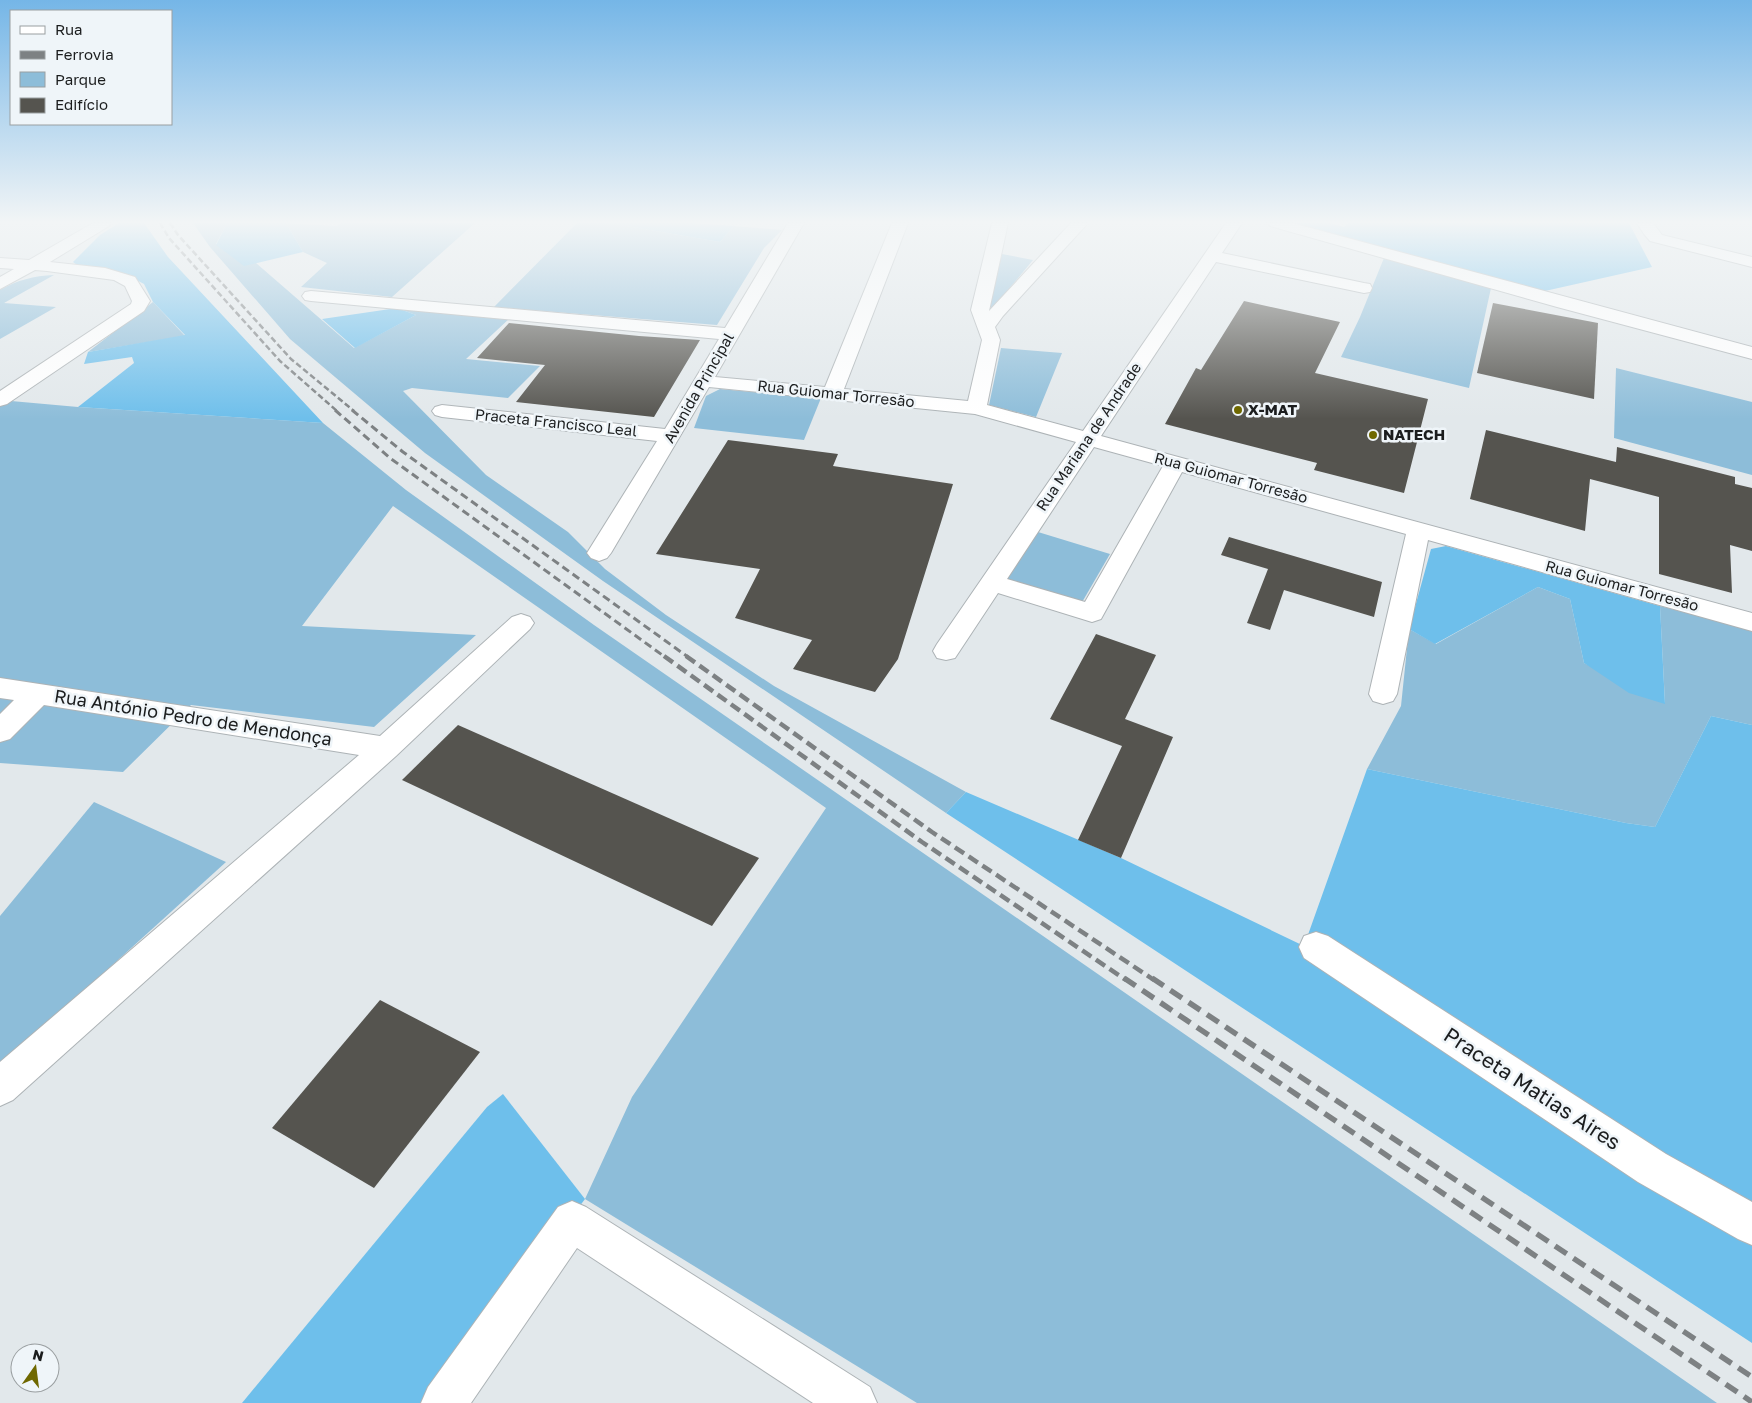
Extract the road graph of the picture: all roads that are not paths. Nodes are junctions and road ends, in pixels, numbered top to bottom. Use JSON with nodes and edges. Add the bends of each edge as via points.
{"nodes":[{"id":1,"x":133,"y":288,"type":"edge"},
{"id":2,"x":756,"y":288,"type":"edge"},
{"id":3,"x":874,"y":288,"type":"edge"},
{"id":4,"x":985,"y":288,"type":"edge"},
{"id":5,"x":1018,"y":288,"type":"edge"},
{"id":6,"x":1190,"y":288,"type":"edge"},
{"id":7,"x":1511,"y":288,"type":"edge"},
{"id":8,"x":311,"y":296,"type":"dead end"},
{"id":9,"x":986,"y":328,"type":"junction"},
{"id":10,"x":729,"y":334,"type":"junction"},
{"id":11,"x":1752,"y":353,"type":"edge"},
{"id":12,"x":702,"y":381,"type":"junction"},
{"id":13,"x":832,"y":394,"type":"junction"},
{"id":14,"x":0,"y":400,"type":"edge"},
{"id":15,"x":976,"y":408,"type":"junction"},
{"id":16,"x":442,"y":411,"type":"dead end"},
{"id":17,"x":671,"y":436,"type":"junction"},
{"id":18,"x":1088,"y":439,"type":"junction"},
{"id":19,"x":1176,"y":463,"type":"junction"},
{"id":20,"x":1418,"y":530,"type":"junction"},
{"id":21,"x":600,"y":552,"type":"dead end"},
{"id":22,"x":992,"y":583,"type":"junction"},
{"id":23,"x":1752,"y":622,"type":"edge"},
{"id":24,"x":521,"y":623,"type":"dead end"},
{"id":25,"x":946,"y":651,"type":"dead end"},
{"id":26,"x":0,"y":688,"type":"edge"},
{"id":27,"x":38,"y":694,"type":"junction"},
{"id":28,"x":1383,"y":694,"type":"dead end"},
{"id":29,"x":0,"y":730,"type":"edge"},
{"id":30,"x":386,"y":748,"type":"junction"},
{"id":31,"x":1316,"y":947,"type":"dead end"},
{"id":32,"x":0,"y":1088,"type":"edge"},
{"id":33,"x":1752,"y":1225,"type":"edge"},
{"id":34,"x":444,"y":1403,"type":"edge"},
{"id":35,"x":854,"y":1403,"type":"edge"}],
"edges":[{"from":1,"to":14,"type":"street","via":[[141,304]]},
{"from":2,"to":10,"type":"street","name":"Avenida Principal"},
{"from":3,"to":13,"type":"street"},
{"from":4,"to":9,"type":"street","via":[[980,310]]},
{"from":5,"to":9,"type":"street"},
{"from":6,"to":18,"type":"street","name":"Rua Mariana de Andrade"},
{"from":7,"to":11,"type":"street"},
{"from":8,"to":10,"type":"street"},
{"from":9,"to":15,"type":"street","via":[[991,340]]},
{"from":10,"to":12,"type":"street","name":"Avenida Principal"},
{"from":12,"to":13,"type":"street","name":"Rua Guiomar Torresão"},
{"from":12,"to":17,"type":"street","name":"Avenida Principal"},
{"from":13,"to":15,"type":"street","name":"Rua Guiomar Torresão"},
{"from":15,"to":18,"type":"street","name":"Rua Guiomar Torresão"},
{"from":16,"to":17,"type":"street","name":"Praceta Francisco Leal"},
{"from":17,"to":21,"type":"street","name":"Avenida Principal"},
{"from":18,"to":19,"type":"street","name":"Rua Guiomar Torresão"},
{"from":18,"to":22,"type":"street","name":"Rua Mariana de Andrade"},
{"from":19,"to":20,"type":"street","name":"Rua Guiomar Torresão"},
{"from":19,"to":22,"type":"street","via":[[1092,613]]},
{"from":20,"to":23,"type":"street","name":"Rua Guiomar Torresão"},
{"from":20,"to":28,"type":"street"},
{"from":22,"to":25,"type":"street","name":"Rua Mariana de Andrade"},
{"from":24,"to":30,"type":"street"},
{"from":26,"to":27,"type":"street","name":"Rua António Pedro de Mendonça"},
{"from":27,"to":29,"type":"street"},
{"from":27,"to":30,"type":"street","name":"Rua António Pedro de Mendonça"},
{"from":30,"to":32,"type":"street"},
{"from":31,"to":33,"type":"street","name":"Praceta Matias Aires","via":[[1652,1168]]},
{"from":34,"to":35,"type":"street","via":[[572,1221]]}]}
